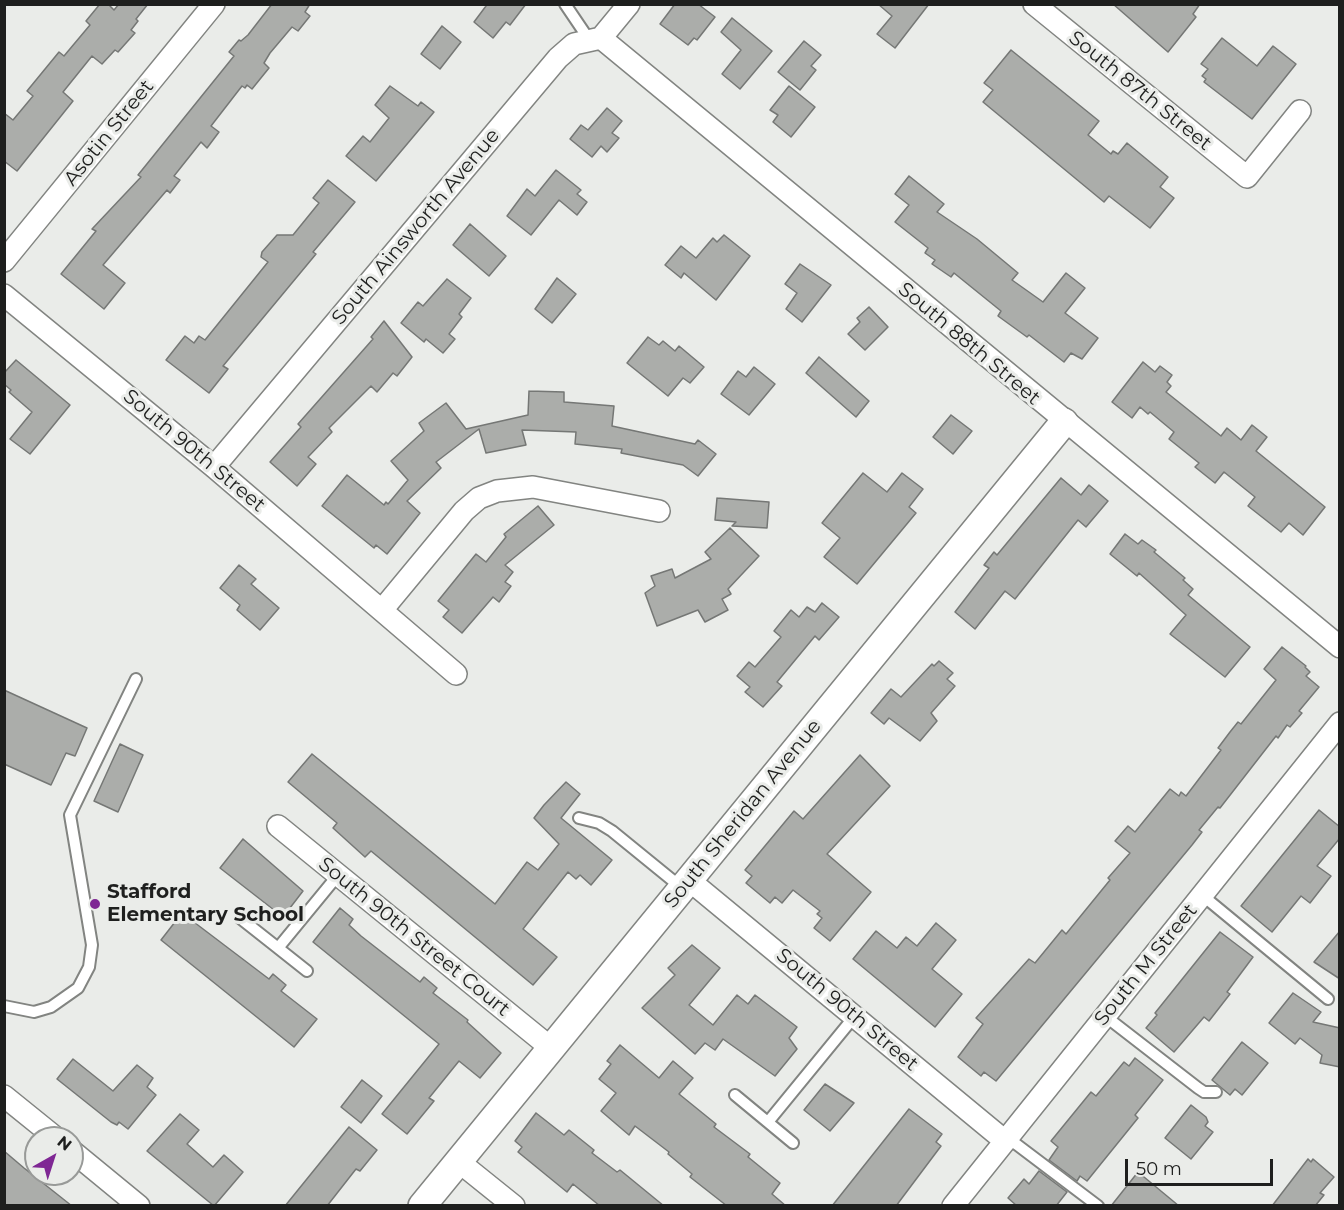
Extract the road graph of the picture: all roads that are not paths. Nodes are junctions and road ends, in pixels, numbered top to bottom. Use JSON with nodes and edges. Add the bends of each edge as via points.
{"nodes":[{"id":1,"x":214,"y":4,"type":"edge"},
{"id":2,"x":565,"y":4,"type":"edge"},
{"id":3,"x":629,"y":4,"type":"edge"},
{"id":4,"x":1034,"y":4,"type":"edge"},
{"id":5,"x":596,"y":40,"type":"junction"},
{"id":6,"x":1300,"y":111,"type":"dead end"},
{"id":7,"x":4,"y":261,"type":"edge"},
{"id":8,"x":4,"y":295,"type":"edge"},
{"id":9,"x":1064,"y":422,"type":"junction"},
{"id":10,"x":214,"y":467,"type":"junction"},
{"id":11,"x":659,"y":511,"type":"dead end"},
{"id":12,"x":382,"y":610,"type":"junction"},
{"id":13,"x":1340,"y":647,"type":"edge"},
{"id":14,"x":456,"y":674,"type":"dead end"},
{"id":15,"x":136,"y":679,"type":"dead end"},
{"id":16,"x":1340,"y":723,"type":"edge"},
{"id":17,"x":579,"y":818,"type":"dead end"},
{"id":18,"x":278,"y":826,"type":"dead end"},
{"id":19,"x":338,"y":875,"type":"junction"},
{"id":20,"x":685,"y":884,"type":"junction"},
{"id":21,"x":1202,"y":895,"type":"junction"},
{"id":22,"x":240,"y":918,"type":"dead end"},
{"id":23,"x":278,"y":948,"type":"junction"},
{"id":24,"x":307,"y":971,"type":"dead end"},
{"id":25,"x":1328,"y":999,"type":"dead end"},
{"id":26,"x":4,"y":1006,"type":"edge"},
{"id":27,"x":1105,"y":1016,"type":"junction"},
{"id":28,"x":854,"y":1017,"type":"junction"},
{"id":29,"x":551,"y":1048,"type":"junction"},
{"id":30,"x":1216,"y":1092,"type":"dead end"},
{"id":31,"x":735,"y":1095,"type":"dead end"},
{"id":32,"x":4,"y":1096,"type":"edge"},
{"id":33,"x":768,"y":1122,"type":"junction"},
{"id":34,"x":41,"y":1126,"type":"edge"},
{"id":35,"x":1005,"y":1141,"type":"junction"},
{"id":36,"x":793,"y":1143,"type":"dead end"},
{"id":37,"x":84,"y":1161,"type":"edge"},
{"id":38,"x":458,"y":1161,"type":"junction"},
{"id":39,"x":139,"y":1206,"type":"edge"},
{"id":40,"x":422,"y":1206,"type":"edge"},
{"id":41,"x":514,"y":1206,"type":"edge"},
{"id":42,"x":953,"y":1206,"type":"edge"},
{"id":43,"x":1098,"y":1206,"type":"edge"}],
"edges":[{"from":1,"to":7,"type":"street","name":"Asotin Street"},
{"from":2,"to":5,"type":"lane"},
{"from":3,"to":5,"type":"street","name":"South Ainsworth Avenue"},
{"from":4,"to":6,"type":"street","name":"South 87th Street","via":[[1247,177]]},
{"from":5,"to":9,"type":"street","name":"South 88th Street"},
{"from":5,"to":10,"type":"street","name":"South Ainsworth Avenue","via":[[574,44],[558,58]]},
{"from":8,"to":10,"type":"street","name":"South 90th Street"},
{"from":9,"to":13,"type":"street","name":"South 88th Street"},
{"from":9,"to":20,"type":"street","name":"South Sheridan Avenue"},
{"from":10,"to":12,"type":"street","name":"South 90th Street"},
{"from":11,"to":12,"type":"street","via":[[533,487],[488,494],[464,511]]},
{"from":12,"to":14,"type":"street","name":"South 90th Street"},
{"from":15,"to":26,"type":"lane","via":[[70,815],[92,945],[89,967],[78,988],[51,1007],[33,1012]]},
{"from":16,"to":21,"type":"street","name":"South M Street"},
{"from":17,"to":20,"type":"lane","via":[[612,831]]},
{"from":18,"to":19,"type":"street","name":"South 90th Street Court"},
{"from":19,"to":23,"type":"lane"},
{"from":19,"to":29,"type":"street","name":"South 90th Street Court"},
{"from":20,"to":28,"type":"street","name":"South 90th Street"},
{"from":20,"to":29,"type":"street","name":"South Sheridan Avenue"},
{"from":21,"to":25,"type":"lane"},
{"from":21,"to":27,"type":"street","name":"South M Street"},
{"from":22,"to":23,"type":"lane"},
{"from":23,"to":24,"type":"lane"},
{"from":27,"to":30,"type":"lane","via":[[1198,1088]]},
{"from":27,"to":35,"type":"street","name":"South M Street"},
{"from":28,"to":33,"type":"lane"},
{"from":28,"to":35,"type":"street","name":"South 90th Street"},
{"from":29,"to":38,"type":"street","name":"South Sheridan Avenue"},
{"from":31,"to":33,"type":"lane"},
{"from":32,"to":34,"type":"street"},
{"from":33,"to":36,"type":"lane"},
{"from":35,"to":42,"type":"street","name":"South M Street"},
{"from":35,"to":43,"type":"lane","via":[[1016,1144]]},
{"from":37,"to":39,"type":"street"},
{"from":38,"to":40,"type":"street","name":"South Sheridan Avenue"},
{"from":38,"to":41,"type":"street"}]}
